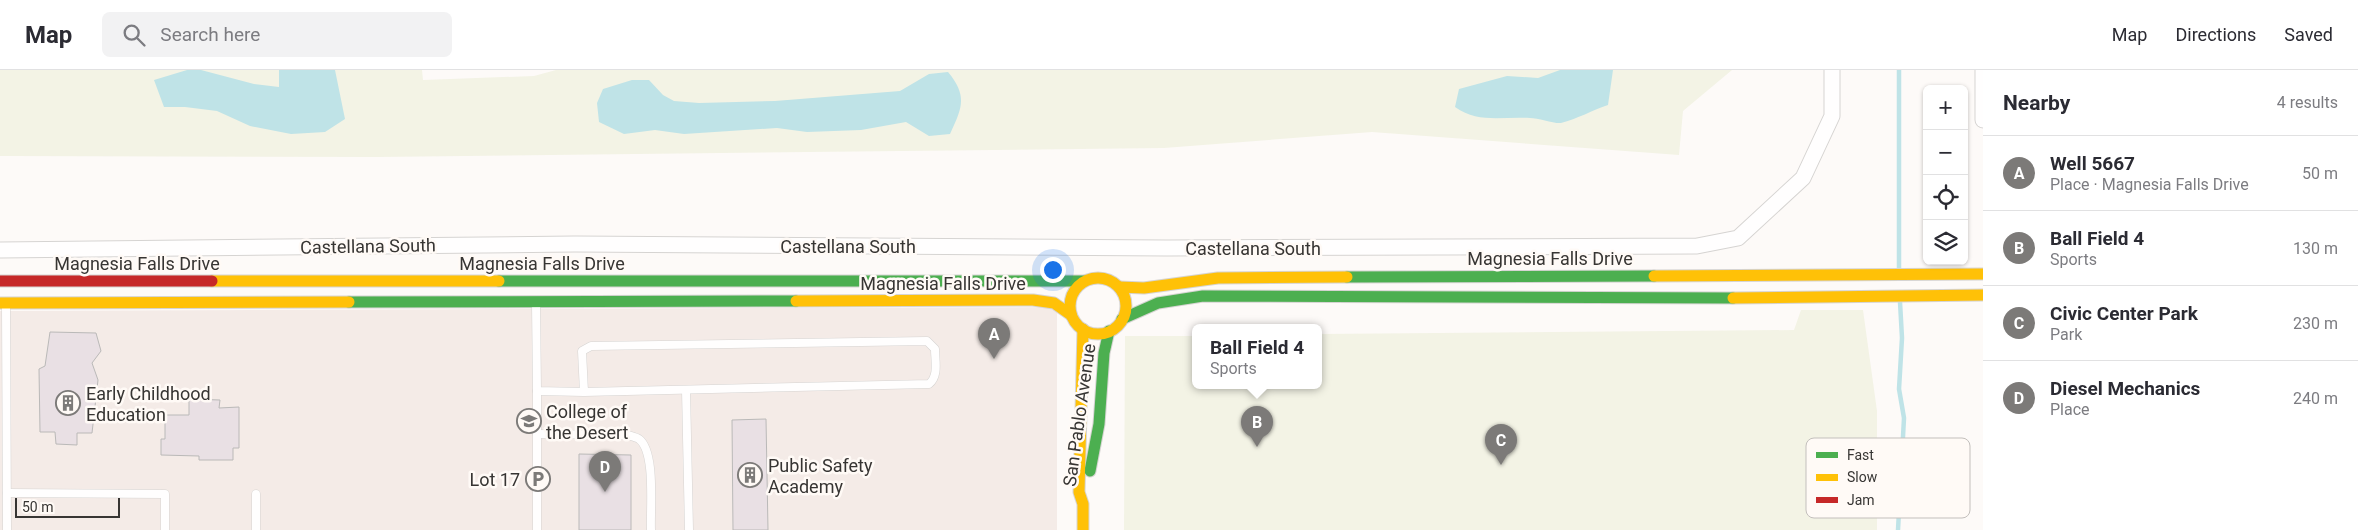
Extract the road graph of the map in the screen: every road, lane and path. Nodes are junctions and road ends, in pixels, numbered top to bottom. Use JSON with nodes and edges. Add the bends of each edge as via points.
{"nodes":[{"id":1,"x":1832,"y":70,"type":"edge"},
{"id":2,"x":1982,"y":70,"type":"edge"},
{"id":3,"x":1983,"y":120,"type":"edge"},
{"id":4,"x":0,"y":250,"type":"edge"},
{"id":5,"x":1983,"y":274,"type":"edge"},
{"id":6,"x":1865,"y":275,"type":"junction"},
{"id":7,"x":0,"y":281,"type":"edge"},
{"id":8,"x":1084,"y":281,"type":"junction"},
{"id":9,"x":1118,"y":287,"type":"junction"},
{"id":10,"x":1983,"y":294,"type":"edge"},
{"id":11,"x":1777,"y":298,"type":"junction"},
{"id":12,"x":536,"y":301,"type":"junction"},
{"id":13,"x":3,"y":303,"type":"edge"},
{"id":14,"x":1071,"y":315,"type":"junction"},
{"id":15,"x":1122,"y":320,"type":"junction"},
{"id":16,"x":1083,"y":330,"type":"junction"},
{"id":17,"x":1110,"y":331,"type":"junction"},
{"id":18,"x":686,"y":390,"type":"junction"},
{"id":19,"x":537,"y":391,"type":"junction"},
{"id":20,"x":584,"y":392,"type":"junction"},
{"id":21,"x":537,"y":434,"type":"junction"},
{"id":22,"x":7,"y":493,"type":"junction"},
{"id":23,"x":256,"y":494,"type":"dead end"},
{"id":24,"x":1083,"y":504,"type":"junction"},
{"id":25,"x":7,"y":530,"type":"edge"},
{"id":26,"x":164,"y":530,"type":"edge"},
{"id":27,"x":256,"y":530,"type":"edge"},
{"id":28,"x":537,"y":530,"type":"edge"},
{"id":29,"x":651,"y":530,"type":"edge"},
{"id":30,"x":689,"y":530,"type":"edge"},
{"id":31,"x":1083,"y":530,"type":"edge"}],
"edges":[{"from":1,"to":4,"type":"street","name":"Castellana South","via":[[1832,116],[1803,178],[1738,238],[1697,246],[1167,248],[575,244]]},
{"from":2,"to":3,"type":"street"},
{"from":5,"to":6,"type":"street","name":"Magnesia Falls Drive"},
{"from":6,"to":9,"type":"street","name":"Magnesia Falls Drive","via":[[1218,278],[1144,288]]},
{"from":6,"to":11,"type":"street","via":[[1848,284],[1792,287]]},
{"from":7,"to":8,"type":"street","name":"Magnesia Falls Drive"},
{"from":8,"to":9,"type":"street","via":[[1104,278]]},
{"from":8,"to":14,"type":"street","via":[[1072,295]]},
{"from":9,"to":15,"type":"street","via":[[1126,303]]},
{"from":10,"to":11,"type":"street"},
{"from":11,"to":15,"type":"street","via":[[1203,296],[1158,303]]},
{"from":12,"to":13,"type":"street","name":"Magnesia Falls Drive"},
{"from":12,"to":14,"type":"street","name":"Magnesia Falls Drive","via":[[1033,300],[1054,303]]},
{"from":12,"to":19,"type":"lane"},
{"from":13,"to":22,"type":"lane"},
{"from":14,"to":16,"type":"street"},
{"from":15,"to":17,"type":"street"},
{"from":16,"to":17,"type":"street","via":[[1092,333]]},
{"from":16,"to":24,"type":"street","name":"San Pablo Avenue","via":[[1079,492]]},
{"from":17,"to":24,"type":"street","name":"San Pablo Avenue","via":[[1104,353],[1099,424],[1088,492]]},
{"from":18,"to":20,"type":"lane"},
{"from":18,"to":20,"type":"lane","via":[[929,384],[936,373],[935,349],[927,341],[591,346],[582,352]]},
{"from":18,"to":30,"type":"lane"},
{"from":19,"to":20,"type":"lane"},
{"from":19,"to":21,"type":"lane"},
{"from":21,"to":28,"type":"lane"},
{"from":21,"to":29,"type":"lane","via":[[628,435],[639,438],[648,452],[650,466]]},
{"from":22,"to":25,"type":"lane"},
{"from":22,"to":26,"type":"lane","via":[[165,494]]},
{"from":23,"to":27,"type":"lane"},
{"from":24,"to":31,"type":"street","name":"San Pablo Avenue"}]}
